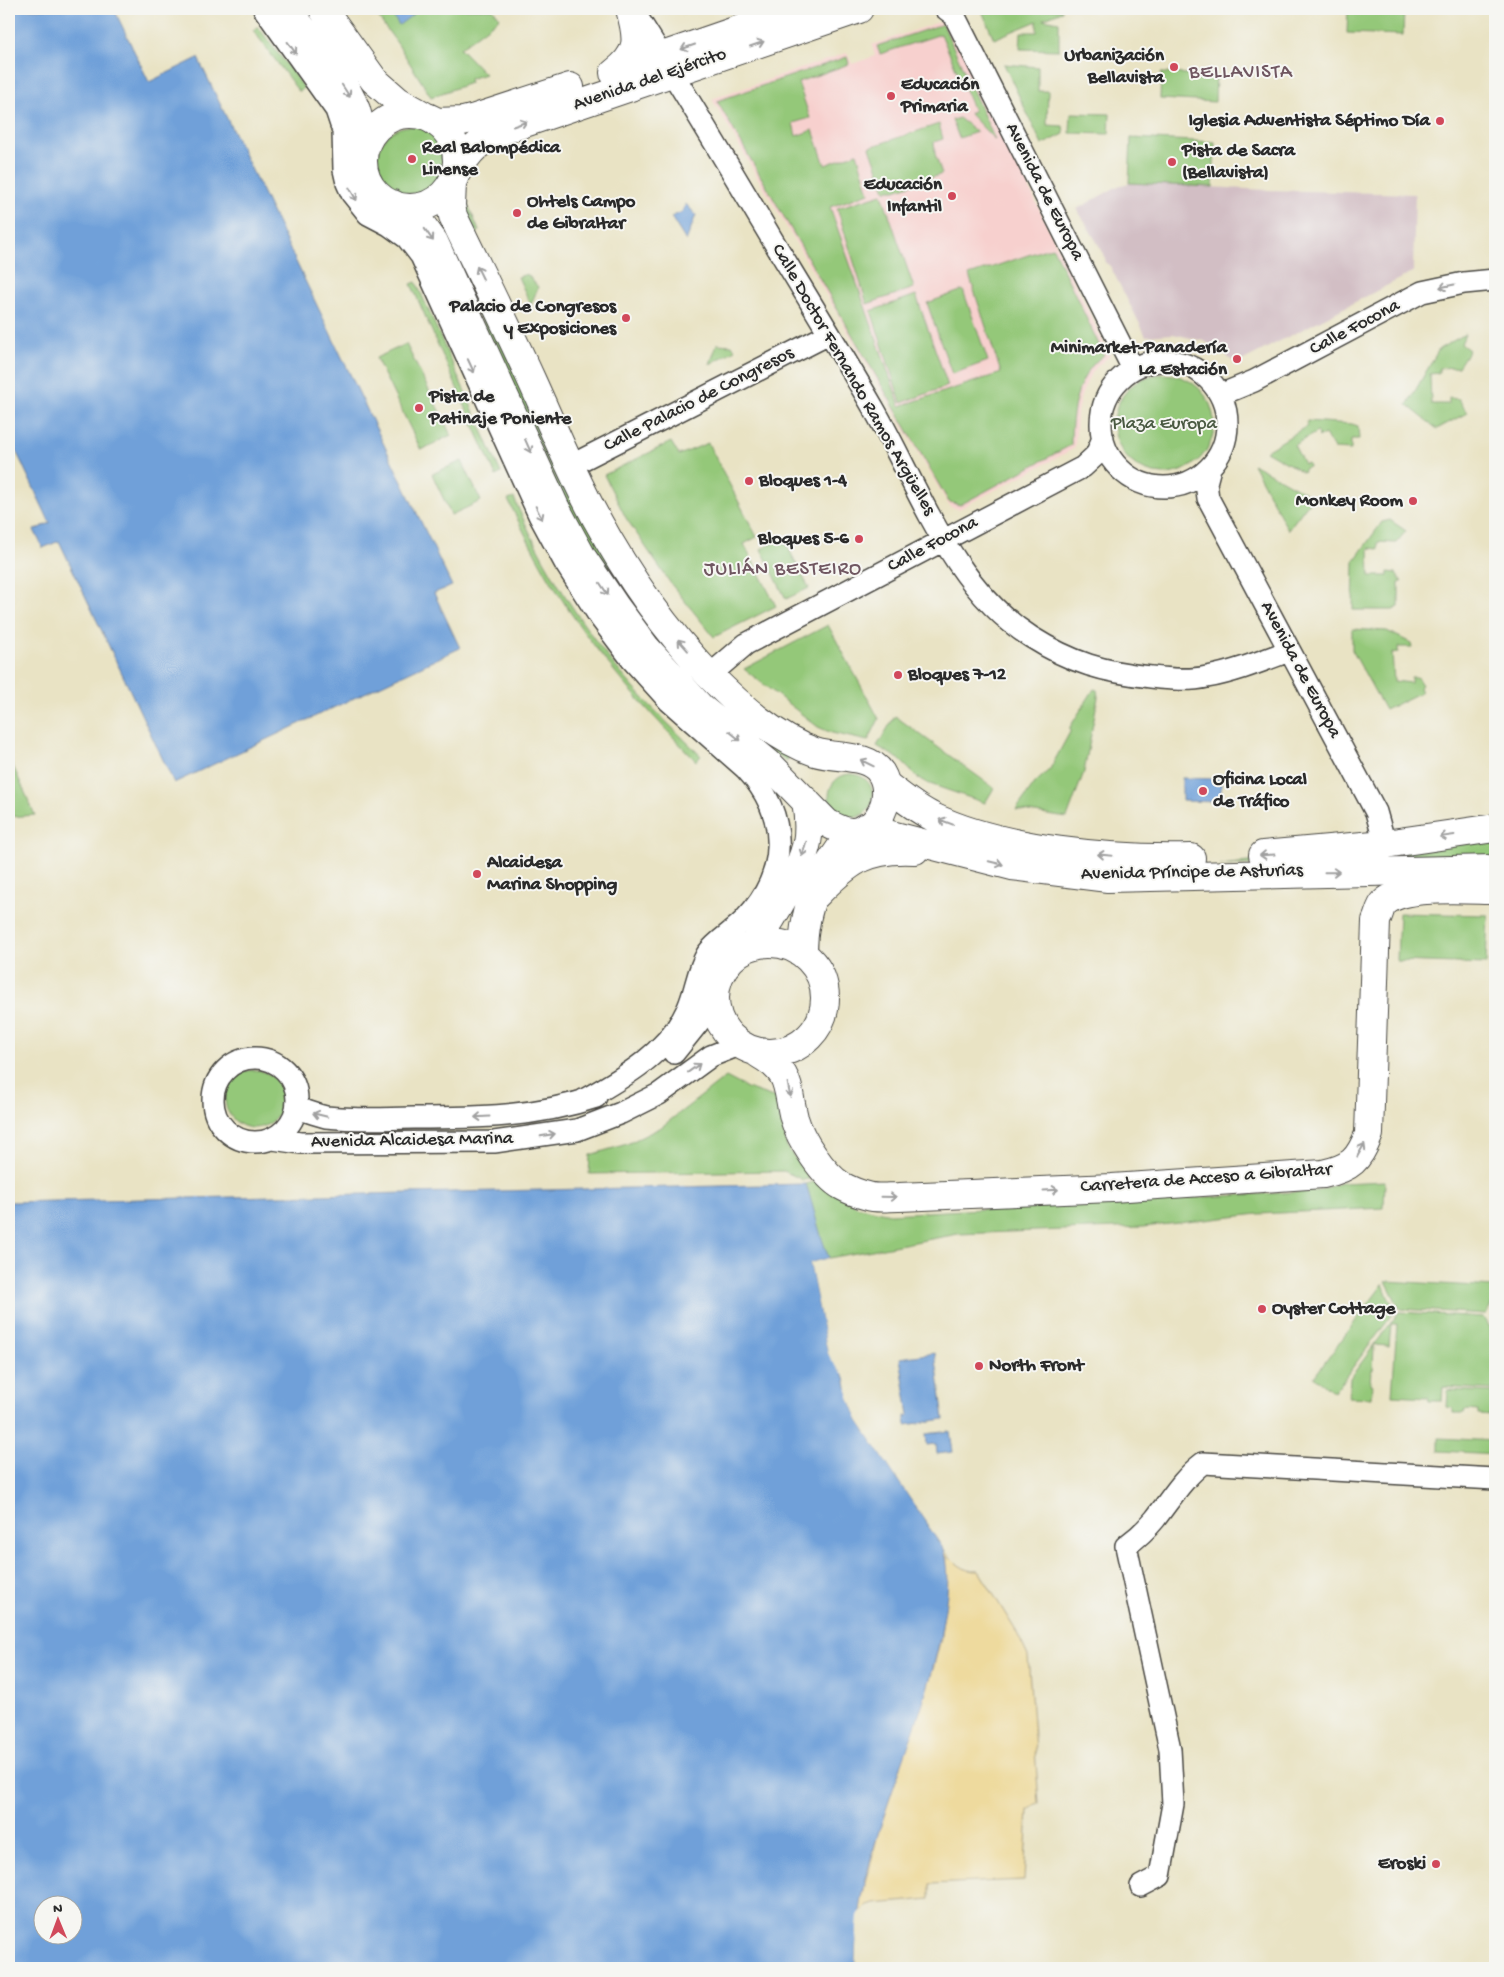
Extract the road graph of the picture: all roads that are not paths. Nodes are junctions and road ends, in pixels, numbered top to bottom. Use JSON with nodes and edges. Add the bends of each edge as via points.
{"nodes":[{"id":1,"x":264,"y":9,"type":"edge"},
{"id":2,"x":287,"y":9,"type":"edge"},
{"id":3,"x":323,"y":9,"type":"edge"},
{"id":4,"x":630,"y":9,"type":"edge"},
{"id":5,"x":801,"y":9,"type":"edge"},
{"id":6,"x":859,"y":9,"type":"edge"},
{"id":7,"x":951,"y":11,"type":"edge"},
{"id":8,"x":667,"y":64,"type":"junction"},
{"id":9,"x":614,"y":73,"type":"junction"},
{"id":10,"x":430,"y":118,"type":"junction"},
{"id":11,"x":363,"y":160,"type":"junction"},
{"id":12,"x":454,"y":178,"type":"junction"},
{"id":13,"x":393,"y":204,"type":"junction"},
{"id":14,"x":1495,"y":280,"type":"edge"},
{"id":15,"x":829,"y":334,"type":"junction"},
{"id":16,"x":1133,"y":370,"type":"junction"},
{"id":17,"x":1220,"y":395,"type":"junction"},
{"id":18,"x":1103,"y":438,"type":"junction"},
{"id":19,"x":570,"y":466,"type":"junction"},
{"id":20,"x":1083,"y":467,"type":"junction"},
{"id":21,"x":1120,"y":468,"type":"junction"},
{"id":22,"x":1210,"y":468,"type":"junction"},
{"id":23,"x":1181,"y":485,"type":"junction"},
{"id":24,"x":1208,"y":498,"type":"junction"},
{"id":25,"x":944,"y":540,"type":"junction"},
{"id":26,"x":1289,"y":650,"type":"junction"},
{"id":27,"x":710,"y":675,"type":"junction"},
{"id":28,"x":886,"y":785,"type":"junction"},
{"id":29,"x":806,"y":801,"type":"junction"},
{"id":30,"x":1495,"y":828,"type":"edge"},
{"id":31,"x":858,"y":830,"type":"junction"},
{"id":32,"x":1386,"y":844,"type":"junction"},
{"id":33,"x":955,"y":852,"type":"junction"},
{"id":34,"x":1495,"y":869,"type":"edge"},
{"id":35,"x":1495,"y":890,"type":"edge"},
{"id":36,"x":811,"y":900,"type":"junction"},
{"id":37,"x":754,"y":945,"type":"junction"},
{"id":38,"x":803,"y":954,"type":"junction"},
{"id":39,"x":714,"y":999,"type":"junction"},
{"id":40,"x":749,"y":1049,"type":"junction"},
{"id":41,"x":582,"y":1101,"type":"junction"},
{"id":42,"x":297,"y":1108,"type":"junction"},
{"id":43,"x":273,"y":1139,"type":"junction"},
{"id":44,"x":1495,"y":1479,"type":"edge"},
{"id":45,"x":1141,"y":1886,"type":"dead end"}],
"edges":[{"from":1,"to":41,"type":"street","one_way":true,"via":[[336,110],[343,131],[344,170],[352,194],[368,214],[407,238],[420,256],[565,562],[601,619],[638,667],[669,701],[757,780],[778,826],[778,857],[769,887],[746,919],[708,953],[676,1031],[636,1068]]},
{"from":2,"to":11,"type":"main road","one_way":true,"via":[[350,97],[357,111]]},
{"from":3,"to":10,"type":"main road","via":[[374,80],[398,101]]},
{"from":4,"to":8,"type":"street","name":"Calle Doctor Fernando Ramos Argüelles"},
{"from":4,"to":9,"type":"main road","via":[[636,37],[634,51],[626,64]]},
{"from":5,"to":8,"type":"main road","name":"Avenida del Ejército","one_way":true},
{"from":8,"to":6,"type":"main road","name":"Avenida del Ejército","one_way":true},
{"from":7,"to":16,"type":"street","name":"Avenida de Europa"},
{"from":8,"to":9,"type":"main road","name":"Avenida del Ejército"},
{"from":12,"to":8,"type":"main road","name":"Avenida del Ejército","one_way":true,"via":[[469,152],[483,139]]},
{"from":8,"to":15,"type":"street","name":"Calle Doctor Fernando Ramos Argüelles"},
{"from":9,"to":10,"type":"main road","name":"Avenida del Ejército","via":[[463,121]]},
{"from":10,"to":11,"type":"main road","via":[[402,114],[382,123],[368,139]]},
{"from":10,"to":12,"type":"main road","via":[[453,140],[457,156]]},
{"from":11,"to":13,"type":"main road","via":[[368,182]]},
{"from":12,"to":13,"type":"main road","via":[[441,196],[426,205],[409,207]]},
{"from":19,"to":12,"type":"main road","name":"Avenida Príncipe de Asturias","one_way":true,"via":[[453,216]]},
{"from":13,"to":29,"type":"main road","name":"Avenida Príncipe de Asturias","one_way":true,"via":[[421,224],[434,242],[556,509],[582,557],[615,606],[646,648],[701,708],[768,763]]},
{"from":14,"to":17,"type":"street","name":"Calle Focona","one_way":true,"via":[[1442,286],[1422,292],[1254,381]]},
{"from":15,"to":19,"type":"street","name":"Calle Palacio de Congresos"},
{"from":15,"to":25,"type":"street","name":"Calle Doctor Fernando Ramos Argüelles"},
{"from":16,"to":17,"type":"street","via":[[1149,363],[1166,361],[1182,364],[1197,370],[1212,382]]},
{"from":16,"to":18,"type":"street","via":[[1122,377],[1106,399],[1102,412]]},
{"from":17,"to":22,"type":"street","via":[[1228,425],[1219,455]]},
{"from":18,"to":20,"type":"street","name":"Calle Focona","via":[[1096,455]]},
{"from":18,"to":21,"type":"street","via":[[1107,451]]},
{"from":27,"to":19,"type":"main road","name":"Avenida Príncipe de Asturias","one_way":true,"via":[[640,589],[595,517]]},
{"from":20,"to":21,"type":"street","name":"Calle Focona","via":[[1107,465]]},
{"from":20,"to":25,"type":"street","name":"Calle Focona"},
{"from":21,"to":23,"type":"street","via":[[1146,484]]},
{"from":22,"to":23,"type":"street"},
{"from":22,"to":24,"type":"street","name":"Avenida de Europa","via":[[1206,483]]},
{"from":23,"to":24,"type":"street","via":[[1198,490]]},
{"from":24,"to":26,"type":"street","name":"Avenida de Europa"},
{"from":25,"to":26,"type":"street","name":"Calle Doctor Fernando Ramos Argüelles","via":[[980,593],[1009,621],[1050,648],[1102,670],[1171,679],[1204,678],[1238,670]]},
{"from":25,"to":27,"type":"street","name":"Calle Focona","via":[[746,644]]},
{"from":26,"to":32,"type":"street","name":"Avenida de Europa","via":[[1376,812]]},
{"from":28,"to":27,"type":"main road","name":"Avenida Príncipe de Asturias","one_way":true,"via":[[878,770],[860,759],[818,753],[791,742],[747,710]]},
{"from":28,"to":31,"type":"main road","via":[[887,799],[883,811],[877,819]]},
{"from":32,"to":28,"type":"main road","name":"Avenida Príncipe de Asturias","one_way":true,"via":[[1221,858],[1076,852],[1033,846],[966,830],[932,817]]},
{"from":29,"to":31,"type":"main road","name":"Avenida Príncipe de Asturias","via":[[827,823],[839,829]]},
{"from":29,"to":37,"type":"main road","one_way":true,"via":[[805,849],[780,904]]},
{"from":30,"to":32,"type":"main road","name":"Avenida Príncipe de Asturias","one_way":true},
{"from":31,"to":33,"type":"main road","name":"Avenida Príncipe de Asturias"},
{"from":31,"to":36,"type":"main road","via":[[821,878]]},
{"from":33,"to":34,"type":"main road","name":"Avenida Príncipe de Asturias","one_way":true,"via":[[1012,866],[1108,878]]},
{"from":33,"to":36,"type":"main road","via":[[908,849],[868,854],[841,870]]},
{"from":40,"to":35,"type":"main road","name":"Carretera de Acceso a Gibraltar","one_way":true,"via":[[770,1060],[784,1074],[794,1119],[819,1165],[842,1186],[869,1197],[1112,1188],[1338,1171],[1361,1153],[1369,1134],[1376,921],[1383,904],[1393,896],[1412,891]]},
{"from":36,"to":38,"type":"main road"},
{"from":37,"to":38,"type":"main road","via":[[780,944]]},
{"from":37,"to":39,"type":"main road","via":[[741,951],[721,971]]},
{"from":38,"to":40,"type":"main road","via":[[820,973],[825,989],[821,1022],[800,1046],[786,1052]]},
{"from":39,"to":40,"type":"main road","via":[[721,1025],[729,1036]]},
{"from":39,"to":41,"type":"street","name":"Avenida Alcaidesa Marina","via":[[688,1037],[660,1066],[611,1092]]},
{"from":43,"to":40,"type":"street","name":"Avenida Alcaidesa Marina","one_way":true,"via":[[300,1143],[494,1142],[577,1130],[659,1094],[711,1056]]},
{"from":41,"to":42,"type":"street","name":"Avenida Alcaidesa Marina","one_way":true,"via":[[515,1115],[438,1118],[325,1117]]},
{"from":42,"to":43,"type":"street","via":[[292,1121]]},
{"from":42,"to":43,"type":"street","via":[[296,1089],[288,1072],[266,1059],[244,1058],[220,1076],[212,1099],[219,1122],[232,1135],[248,1142]]},
{"from":44,"to":45,"type":"street","via":[[1203,1463],[1190,1472],[1142,1534],[1126,1546],[1170,1749],[1173,1804],[1160,1876]]}]}
